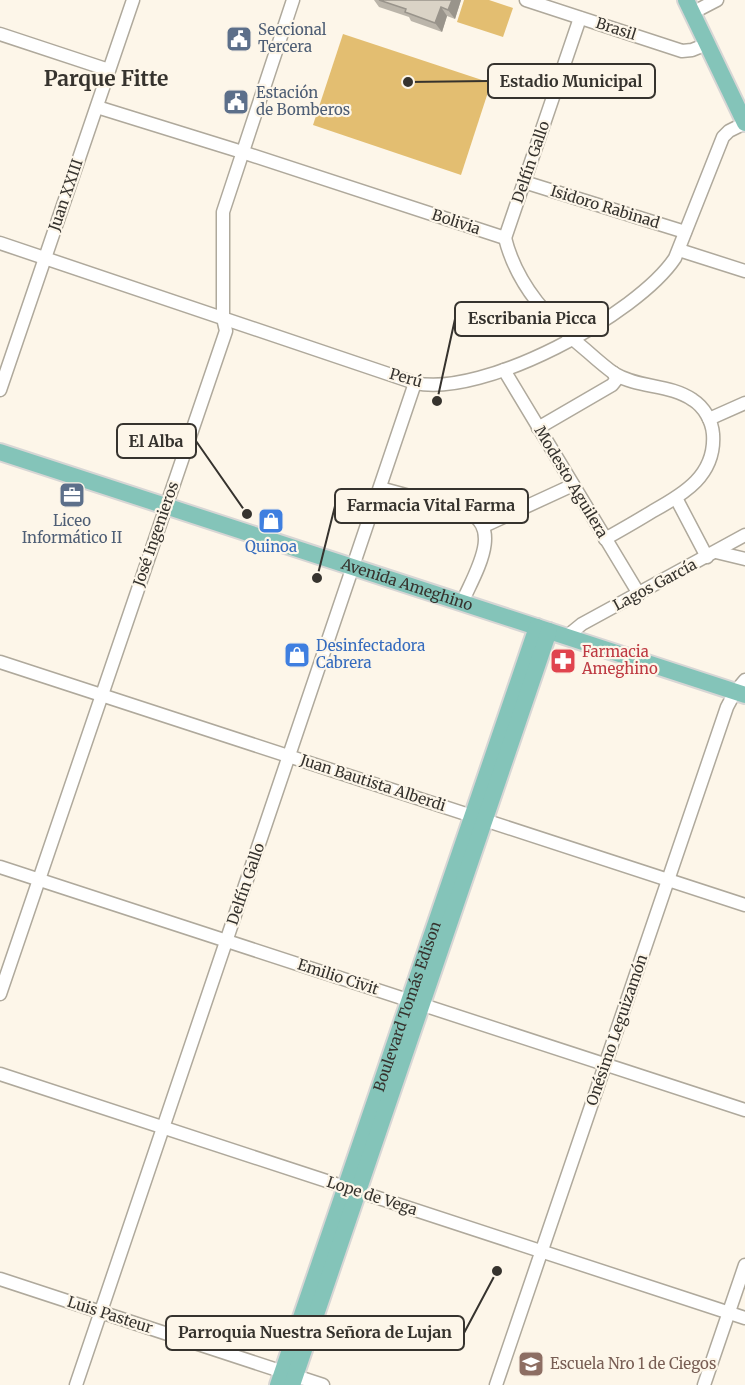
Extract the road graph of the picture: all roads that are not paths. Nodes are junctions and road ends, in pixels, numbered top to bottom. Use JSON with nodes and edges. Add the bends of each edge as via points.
{"nodes":[{"id":1,"x":133,"y":0,"type":"edge"},
{"id":2,"x":293,"y":0,"type":"edge"},
{"id":3,"x":526,"y":0,"type":"edge"},
{"id":4,"x":717,"y":0,"type":"edge"},
{"id":5,"x":551,"y":4,"type":"edge"},
{"id":6,"x":694,"y":5,"type":"edge"},
{"id":7,"x":580,"y":18,"type":"junction"},
{"id":8,"x":0,"y":34,"type":"edge"},
{"id":9,"x":707,"y":44,"type":"junction"},
{"id":10,"x":109,"y":70,"type":"junction"},
{"id":11,"x":745,"y":98,"type":"edge"},
{"id":12,"x":97,"y":107,"type":"junction"},
{"id":13,"x":745,"y":123,"type":"edge"},
{"id":14,"x":243,"y":152,"type":"junction"},
{"id":15,"x":524,"y":182,"type":"junction"},
{"id":16,"x":686,"y":232,"type":"junction"},
{"id":17,"x":505,"y":238,"type":"junction"},
{"id":18,"x":0,"y":243,"type":"edge"},
{"id":19,"x":678,"y":250,"type":"junction"},
{"id":20,"x":45,"y":258,"type":"junction"},
{"id":21,"x":745,"y":272,"type":"edge"},
{"id":22,"x":223,"y":318,"type":"junction"},
{"id":23,"x":572,"y":339,"type":"junction"},
{"id":24,"x":504,"y":370,"type":"junction"},
{"id":25,"x":614,"y":373,"type":"junction"},
{"id":26,"x":415,"y":383,"type":"junction"},
{"id":27,"x":0,"y":390,"type":"edge"},
{"id":28,"x":745,"y":404,"type":"edge"},
{"id":29,"x":709,"y":419,"type":"junction"},
{"id":30,"x":538,"y":428,"type":"junction"},
{"id":31,"x":0,"y":452,"type":"edge"},
{"id":32,"x":573,"y":485,"type":"junction"},
{"id":33,"x":380,"y":488,"type":"junction"},
{"id":34,"x":676,"y":498,"type":"junction"},
{"id":35,"x":166,"y":506,"type":"junction"},
{"id":36,"x":484,"y":526,"type":"junction"},
{"id":37,"x":745,"y":535,"type":"edge"},
{"id":38,"x":605,"y":539,"type":"junction"},
{"id":39,"x":711,"y":554,"type":"junction"},
{"id":40,"x":745,"y":559,"type":"edge"},
{"id":41,"x":353,"y":567,"type":"junction"},
{"id":42,"x":639,"y":594,"type":"junction"},
{"id":43,"x":462,"y":603,"type":"junction"},
{"id":44,"x":543,"y":629,"type":"junction"},
{"id":45,"x":566,"y":637,"type":"junction"},
{"id":46,"x":0,"y":662,"type":"edge"},
{"id":47,"x":742,"y":689,"type":"edge"},
{"id":48,"x":102,"y":695,"type":"junction"},
{"id":49,"x":289,"y":756,"type":"junction"},
{"id":50,"x":478,"y":818,"type":"junction"},
{"id":51,"x":0,"y":867,"type":"edge"},
{"id":52,"x":39,"y":879,"type":"junction"},
{"id":53,"x":668,"y":880,"type":"junction"},
{"id":54,"x":745,"y":905,"type":"edge"},
{"id":55,"x":226,"y":941,"type":"junction"},
{"id":56,"x":0,"y":994,"type":"edge"},
{"id":57,"x":415,"y":1003,"type":"junction"},
{"id":58,"x":605,"y":1065,"type":"junction"},
{"id":59,"x":0,"y":1074,"type":"edge"},
{"id":60,"x":745,"y":1110,"type":"edge"},
{"id":61,"x":163,"y":1128,"type":"junction"},
{"id":62,"x":352,"y":1189,"type":"junction"},
{"id":63,"x":542,"y":1251,"type":"junction"},
{"id":64,"x":745,"y":1265,"type":"edge"},
{"id":65,"x":0,"y":1279,"type":"edge"},
{"id":66,"x":100,"y":1312,"type":"junction"},
{"id":67,"x":729,"y":1313,"type":"junction"},
{"id":68,"x":745,"y":1318,"type":"edge"},
{"id":69,"x":287,"y":1379,"type":"edge"},
{"id":70,"x":76,"y":1385,"type":"edge"},
{"id":71,"x":323,"y":1385,"type":"edge"},
{"id":72,"x":496,"y":1385,"type":"edge"},
{"id":73,"x":704,"y":1385,"type":"edge"}],
"edges":[{"from":1,"to":10,"type":"street","name":"Juan XXIII"},
{"from":2,"to":14,"type":"street","name":"José Ingenieros"},
{"from":3,"to":5,"type":"street","name":"Brasil"},
{"from":4,"to":6,"type":"street"},
{"from":5,"to":7,"type":"street","name":"Brasil"},
{"from":6,"to":9,"type":"main road"},
{"from":6,"to":11,"type":"main road"},
{"from":7,"to":9,"type":"street","name":"Brasil","via":[[681,51]]},
{"from":7,"to":15,"type":"street","name":"Delfín Gallo"},
{"from":8,"to":10,"type":"street"},
{"from":9,"to":13,"type":"main road"},
{"from":10,"to":12,"type":"street","name":"Juan XXIII"},
{"from":12,"to":14,"type":"street","name":"Bolivia"},
{"from":12,"to":20,"type":"street","name":"Juan XXIII"},
{"from":13,"to":16,"type":"street","name":"Perú","via":[[722,139]]},
{"from":14,"to":17,"type":"street","name":"Bolivia"},
{"from":14,"to":22,"type":"street","name":"José Ingenieros","via":[[223,212]]},
{"from":15,"to":16,"type":"street","name":"Isidoro Rabinad"},
{"from":15,"to":17,"type":"street","name":"Delfín Gallo"},
{"from":16,"to":19,"type":"street","name":"Perú"},
{"from":17,"to":23,"type":"street","via":[[531,293]]},
{"from":18,"to":20,"type":"street","name":"Perú"},
{"from":19,"to":21,"type":"street"},
{"from":19,"to":23,"type":"street","name":"Perú","via":[[662,275],[639,297]]},
{"from":20,"to":22,"type":"street","name":"Perú"},
{"from":20,"to":27,"type":"street","name":"Juan XXIII"},
{"from":22,"to":26,"type":"street","name":"Perú"},
{"from":22,"to":35,"type":"street","name":"José Ingenieros","via":[[226,331]]},
{"from":23,"to":24,"type":"street","name":"Perú"},
{"from":23,"to":25,"type":"street"},
{"from":24,"to":26,"type":"street","name":"Perú","via":[[447,384]]},
{"from":24,"to":30,"type":"street","name":"Modesto Aguilera"},
{"from":25,"to":29,"type":"street","via":[[688,397]]},
{"from":25,"to":30,"type":"street","via":[[616,380],[612,385]]},
{"from":26,"to":33,"type":"street","name":"Delfín Gallo"},
{"from":28,"to":29,"type":"street"},
{"from":29,"to":34,"type":"street","via":[[713,443],[707,467],[698,481]]},
{"from":30,"to":32,"type":"street","name":"Modesto Aguilera"},
{"from":31,"to":35,"type":"main road","name":"Avenida Ameghino"},
{"from":32,"to":36,"type":"street"},
{"from":32,"to":38,"type":"street","name":"Modesto Aguilera"},
{"from":33,"to":36,"type":"street","via":[[465,511]]},
{"from":33,"to":41,"type":"street","name":"Delfín Gallo"},
{"from":34,"to":38,"type":"street"},
{"from":34,"to":39,"type":"street"},
{"from":35,"to":41,"type":"main road","name":"Avenida Ameghino"},
{"from":35,"to":48,"type":"street","name":"José Ingenieros"},
{"from":36,"to":43,"type":"street","via":[[485,546]]},
{"from":37,"to":39,"type":"street","name":"Lagos García"},
{"from":38,"to":42,"type":"street","name":"Modesto Aguilera"},
{"from":39,"to":40,"type":"street"},
{"from":39,"to":42,"type":"street","name":"Lagos García"},
{"from":41,"to":43,"type":"main road","name":"Avenida Ameghino"},
{"from":41,"to":49,"type":"street","name":"Delfín Gallo"},
{"from":42,"to":45,"type":"street","name":"Lagos García","via":[[582,624]]},
{"from":43,"to":44,"type":"main road","name":"Avenida Ameghino"},
{"from":44,"to":45,"type":"main road","name":"Avenida Ameghino"},
{"from":44,"to":50,"type":"main road","name":"Boulevard Tomás Edison"},
{"from":45,"to":47,"type":"main road","name":"Avenida Ameghino"},
{"from":46,"to":48,"type":"street","name":"Juan Bautista Alberdi"},
{"from":47,"to":53,"type":"street","name":"Onésimo Leguizamón","via":[[727,706]]},
{"from":48,"to":49,"type":"street","name":"Juan Bautista Alberdi"},
{"from":48,"to":52,"type":"street","name":"José Ingenieros"},
{"from":49,"to":50,"type":"street","name":"Juan Bautista Alberdi"},
{"from":49,"to":55,"type":"street","name":"Delfín Gallo"},
{"from":50,"to":53,"type":"street","name":"Juan Bautista Alberdi"},
{"from":50,"to":57,"type":"main road","name":"Boulevard Tomás Edison"},
{"from":51,"to":52,"type":"street","name":"Emilio Civit"},
{"from":52,"to":55,"type":"street","name":"Emilio Civit"},
{"from":52,"to":56,"type":"street","name":"José Ingenieros"},
{"from":53,"to":54,"type":"street","name":"Juan Bautista Alberdi"},
{"from":53,"to":58,"type":"street","name":"Onésimo Leguizamón"},
{"from":55,"to":57,"type":"street","name":"Emilio Civit"},
{"from":55,"to":61,"type":"street","name":"Delfín Gallo"},
{"from":57,"to":58,"type":"street","name":"Emilio Civit"},
{"from":57,"to":62,"type":"main road","name":"Boulevard Tomás Edison"},
{"from":58,"to":60,"type":"street","name":"Emilio Civit"},
{"from":58,"to":63,"type":"street","name":"Onésimo Leguizamón"},
{"from":59,"to":61,"type":"street","name":"Lope de Vega"},
{"from":61,"to":62,"type":"street","name":"Lope de Vega"},
{"from":61,"to":66,"type":"street","name":"Delfín Gallo"},
{"from":62,"to":63,"type":"street","name":"Lope de Vega"},
{"from":62,"to":69,"type":"main road","name":"Boulevard Tomás Edison"},
{"from":63,"to":67,"type":"street","name":"Lope de Vega"},
{"from":63,"to":72,"type":"street","name":"Onésimo Leguizamón"},
{"from":64,"to":67,"type":"street"},
{"from":65,"to":66,"type":"street","name":"Luis Pasteur"},
{"from":66,"to":69,"type":"street","name":"Luis Pasteur"},
{"from":66,"to":70,"type":"street","name":"Delfín Gallo"},
{"from":67,"to":68,"type":"street","name":"Lope de Vega"},
{"from":67,"to":73,"type":"street"},
{"from":69,"to":71,"type":"street","name":"Luis Pasteur"}]}
